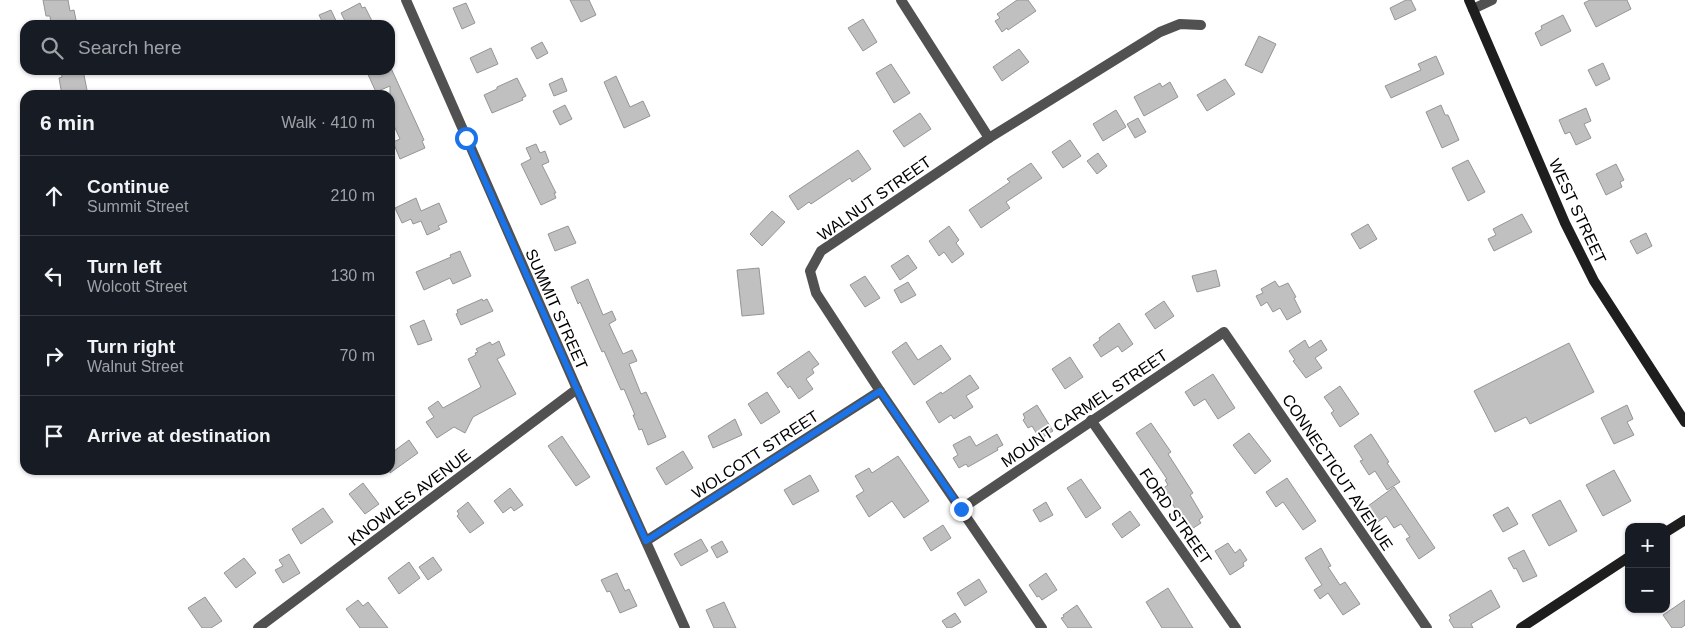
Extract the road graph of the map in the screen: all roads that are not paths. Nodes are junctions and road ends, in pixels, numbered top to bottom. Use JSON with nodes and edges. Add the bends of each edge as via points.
{"nodes":[{"id":1,"x":406,"y":0,"type":"edge"},
{"id":2,"x":901,"y":0,"type":"edge"},
{"id":3,"x":1492,"y":0,"type":"edge"},
{"id":4,"x":1471,"y":4,"type":"edge"},
{"id":5,"x":1201,"y":25,"type":"dead end"},
{"id":6,"x":988,"y":138,"type":"junction"},
{"id":7,"x":1224,"y":332,"type":"joint"},
{"id":8,"x":577,"y":389,"type":"junction"},
{"id":9,"x":880,"y":391,"type":"junction"},
{"id":10,"x":1092,"y":420,"type":"junction"},
{"id":11,"x":1685,"y":422,"type":"edge"},
{"id":12,"x":961,"y":509,"type":"junction"},
{"id":13,"x":1685,"y":520,"type":"edge"},
{"id":14,"x":1670,"y":529,"type":"edge"},
{"id":15,"x":646,"y":541,"type":"junction"},
{"id":16,"x":1625,"y":560,"type":"edge"},
{"id":17,"x":258,"y":628,"type":"edge"},
{"id":18,"x":685,"y":628,"type":"edge"},
{"id":19,"x":1042,"y":628,"type":"edge"},
{"id":20,"x":1236,"y":628,"type":"edge"},
{"id":21,"x":1427,"y":628,"type":"edge"},
{"id":22,"x":1521,"y":628,"type":"edge"}],
"edges":[{"from":1,"to":8,"type":"street","name":"SUMMIT STREET"},
{"from":2,"to":6,"type":"street"},
{"from":3,"to":4,"type":"street"},
{"from":4,"to":11,"type":"main road","name":"WEST STREET","via":[[1594,281]]},
{"from":5,"to":6,"type":"street","name":"WALNUT STREET","via":[[1180,24],[1160,32]]},
{"from":6,"to":9,"type":"street","name":"WALNUT STREET","via":[[821,251],[810,271],[816,293]]},
{"from":7,"to":10,"type":"street","name":"MOUNT CARMEL STREET"},
{"from":7,"to":21,"type":"street","name":"CONNECTICUT AVENUE"},
{"from":8,"to":15,"type":"street","name":"SUMMIT STREET"},
{"from":8,"to":17,"type":"street","name":"KNOWLES AVENUE"},
{"from":9,"to":12,"type":"street","name":"WALNUT STREET"},
{"from":9,"to":15,"type":"street","name":"WOLCOTT STREET"},
{"from":10,"to":12,"type":"street","name":"MOUNT CARMEL STREET"},
{"from":10,"to":20,"type":"street","name":"FORD STREET"},
{"from":12,"to":19,"type":"street","name":"WALNUT STREET"},
{"from":13,"to":14,"type":"main road"},
{"from":15,"to":18,"type":"street","name":"SUMMIT STREET"},
{"from":16,"to":22,"type":"main road"}]}
